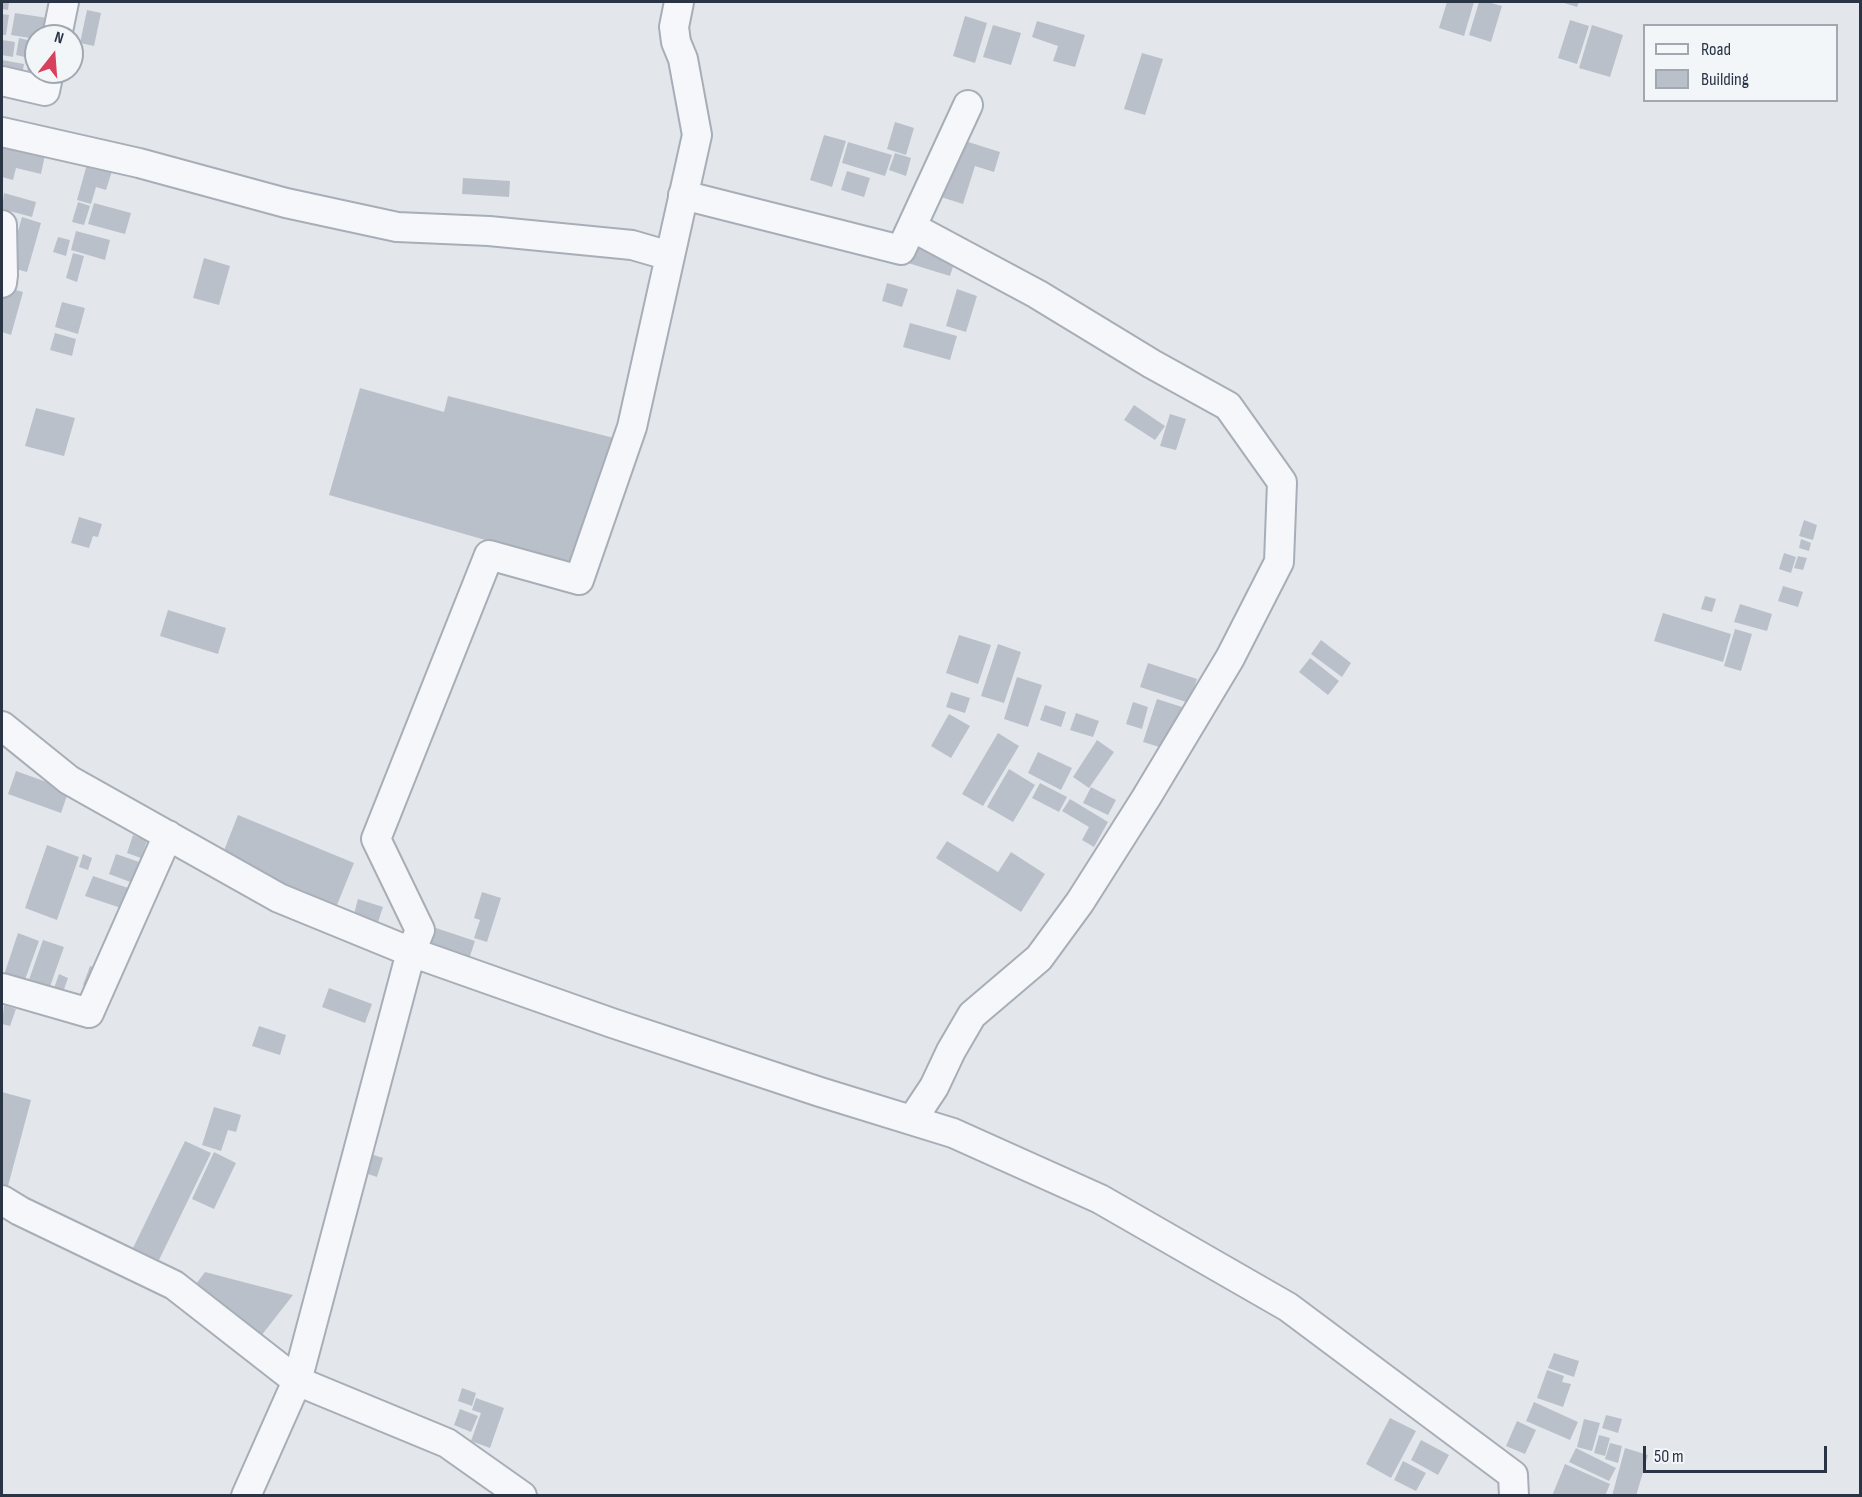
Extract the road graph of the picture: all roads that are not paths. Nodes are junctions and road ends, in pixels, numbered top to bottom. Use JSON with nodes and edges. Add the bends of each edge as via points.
{"nodes":[{"id":1,"x":64,"y":2,"type":"edge"},
{"id":2,"x":679,"y":2,"type":"edge"},
{"id":3,"x":59,"y":24,"type":"edge"},
{"id":4,"x":2,"y":81,"type":"edge"},
{"id":5,"x":46,"y":84,"type":"edge"},
{"id":6,"x":968,"y":105,"type":"dead end"},
{"id":7,"x":2,"y":132,"type":"edge"},
{"id":8,"x":683,"y":195,"type":"junction"},
{"id":9,"x":2,"y":225,"type":"edge"},
{"id":10,"x":912,"y":227,"type":"junction"},
{"id":11,"x":670,"y":256,"type":"junction"},
{"id":12,"x":2,"y":283,"type":"edge"},
{"id":13,"x":2,"y":726,"type":"edge"},
{"id":14,"x":168,"y":836,"type":"junction"},
{"id":15,"x":411,"y":952,"type":"junction"},
{"id":16,"x":2,"y":988,"type":"edge"},
{"id":17,"x":912,"y":1120,"type":"junction"},
{"id":18,"x":2,"y":1200,"type":"edge"},
{"id":19,"x":297,"y":1381,"type":"junction"},
{"id":20,"x":246,"y":1496,"type":"edge"},
{"id":21,"x":522,"y":1496,"type":"edge"},
{"id":22,"x":1514,"y":1496,"type":"edge"}],
"edges":[{"from":1,"to":3,"type":"street"},
{"from":2,"to":8,"type":"street","via":[[674,27],[676,42],[683,59],[697,135]]},
{"from":4,"to":5,"type":"street","via":[[45,91]]},
{"from":6,"to":10,"type":"street"},
{"from":7,"to":11,"type":"street","via":[[397,227],[621,243]]},
{"from":8,"to":10,"type":"street","via":[[901,250]]},
{"from":8,"to":11,"type":"street"},
{"from":9,"to":12,"type":"street"},
{"from":10,"to":17,"type":"street","via":[[1037,294],[1228,406],[1282,482],[1279,562],[1230,658],[1080,902],[1039,958],[972,1016]]},
{"from":11,"to":15,"type":"street","via":[[632,428],[579,580],[489,555],[376,839],[420,930]]},
{"from":13,"to":14,"type":"street","via":[[69,780]]},
{"from":14,"to":15,"type":"street","via":[[279,898]]},
{"from":14,"to":16,"type":"street","via":[[89,1013]]},
{"from":15,"to":17,"type":"street","via":[[612,1023]]},
{"from":15,"to":19,"type":"street"},
{"from":17,"to":22,"type":"street","via":[[953,1133],[1100,1199],[1288,1307],[1513,1475]]},
{"from":18,"to":19,"type":"street","via":[[174,1285]]},
{"from":19,"to":20,"type":"street"},
{"from":19,"to":21,"type":"street","via":[[447,1443]]}]}
